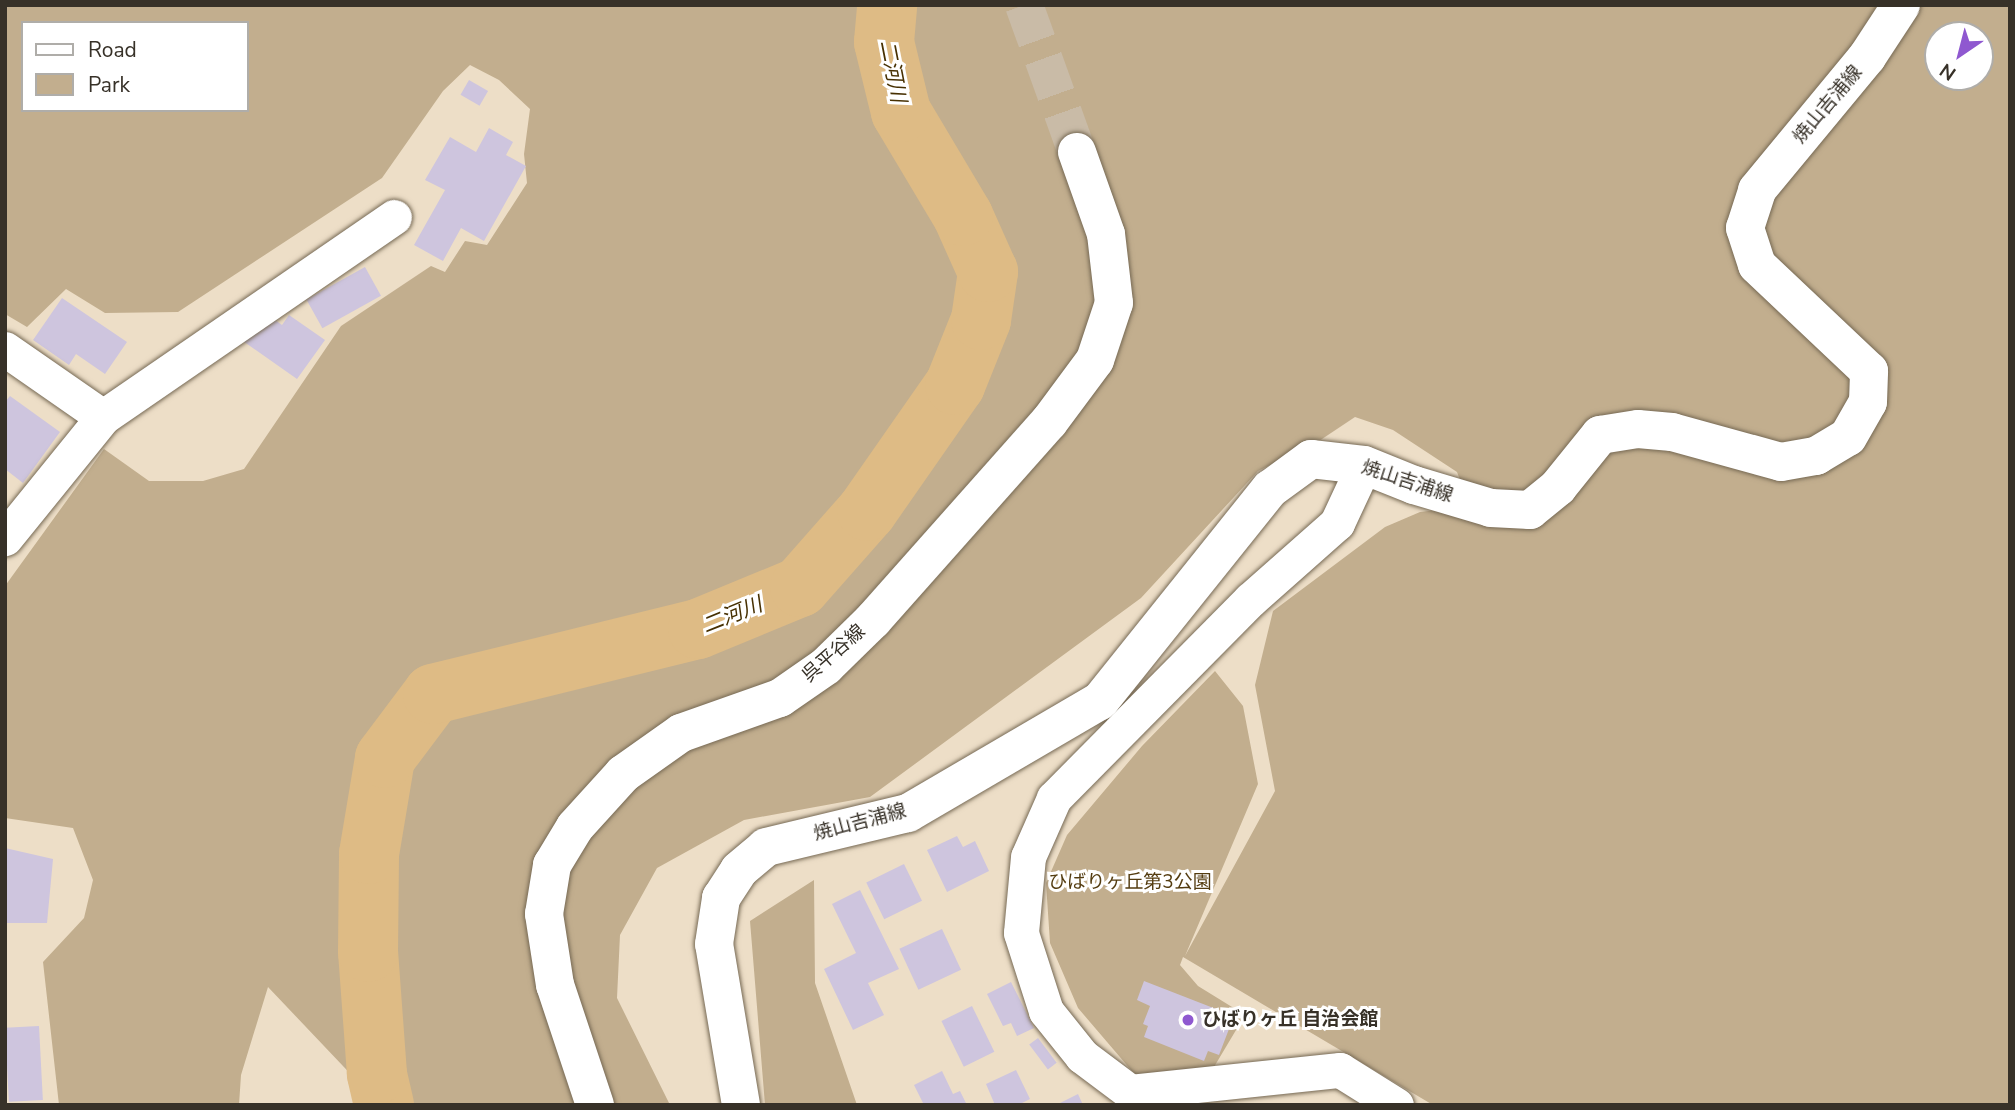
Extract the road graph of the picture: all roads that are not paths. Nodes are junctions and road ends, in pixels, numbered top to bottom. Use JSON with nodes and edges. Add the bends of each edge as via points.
{"nodes":[{"id":1,"x":1901,"y":5,"type":"edge"},
{"id":2,"x":1077,"y":152,"type":"tunnel mouth"},
{"id":3,"x":394,"y":217,"type":"dead end"},
{"id":4,"x":5,"y":349,"type":"edge"},
{"id":5,"x":103,"y":417,"type":"junction"},
{"id":6,"x":1364,"y":465,"type":"junction"},
{"id":7,"x":5,"y":538,"type":"edge"},
{"id":8,"x":1130,"y":1099,"type":"edge"},
{"id":9,"x":595,"y":1105,"type":"edge"},
{"id":10,"x":741,"y":1105,"type":"edge"},
{"id":11,"x":1396,"y":1105,"type":"edge"}],
"edges":[{"from":1,"to":6,"type":"main road","name":"焼山吉浦線","via":[[1867,57],[1758,190],[1745,228],[1757,265],[1869,372],[1868,402],[1847,436],[1816,456],[1781,463],[1672,432],[1638,429],[1600,435],[1558,487],[1530,510],[1491,508]]},
{"from":2,"to":9,"type":"main road","name":"呉平谷線","via":[[1106,234],[1114,303],[1095,360],[1049,422],[873,620],[826,666],[780,698],[681,733],[623,774],[575,827],[552,865],[544,914],[555,985]]},
{"from":3,"to":5,"type":"street"},
{"from":4,"to":5,"type":"street"},
{"from":5,"to":7,"type":"street"},
{"from":6,"to":8,"type":"street","via":[[1337,523],[1250,600],[1054,797],[1028,857],[1021,933],[1046,1011],[1082,1056]]},
{"from":6,"to":10,"type":"main road","name":"焼山吉浦線","via":[[1311,458],[1270,489],[1100,701],[908,813],[766,847],[739,870],[720,898],[714,944]]},
{"from":8,"to":11,"type":"street","via":[[1340,1070]]}]}
